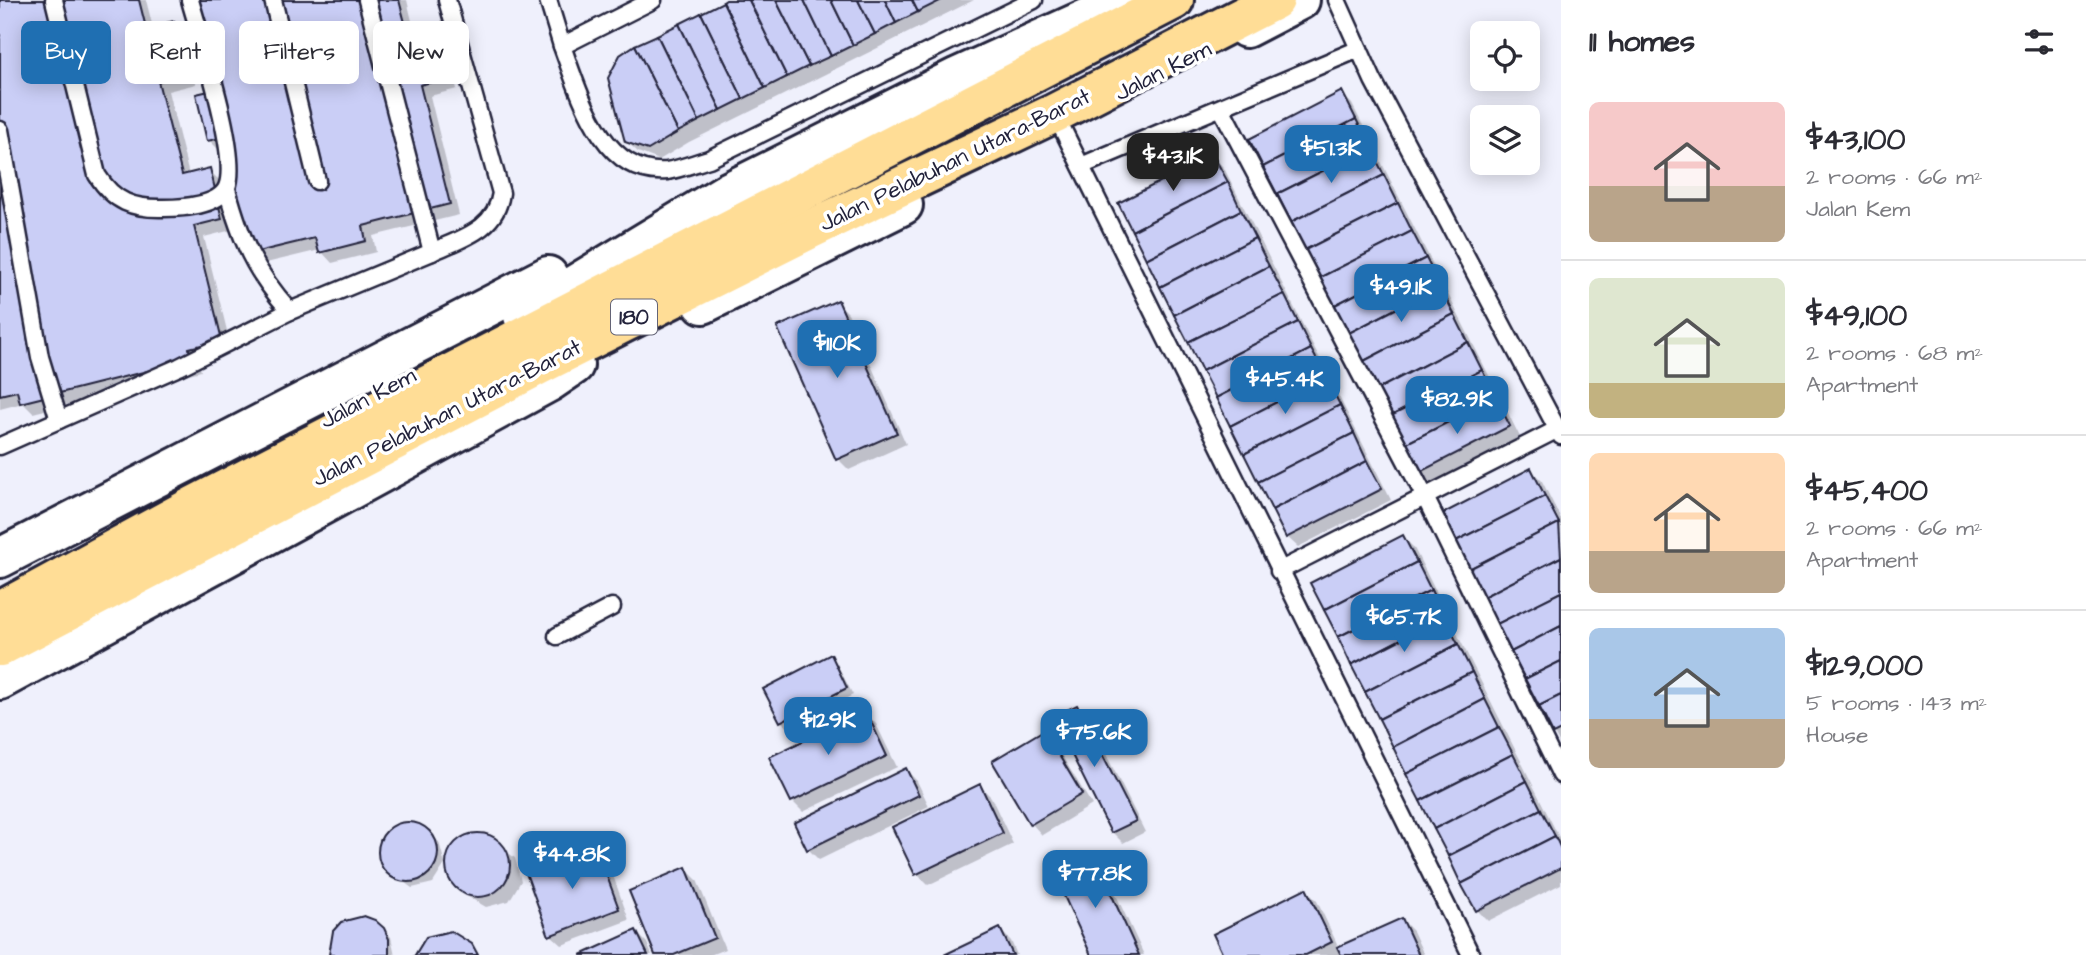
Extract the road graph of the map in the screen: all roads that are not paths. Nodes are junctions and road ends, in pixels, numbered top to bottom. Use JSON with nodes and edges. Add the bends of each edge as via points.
{"nodes":[{"id":1,"x":54,"y":0,"type":"edge"},
{"id":2,"x":190,"y":0,"type":"edge"},
{"id":3,"x":273,"y":0,"type":"edge"},
{"id":4,"x":367,"y":0,"type":"edge"},
{"id":5,"x":447,"y":0,"type":"edge"},
{"id":6,"x":548,"y":0,"type":"edge"},
{"id":7,"x":653,"y":0,"type":"edge"},
{"id":8,"x":1128,"y":0,"type":"edge"},
{"id":9,"x":1174,"y":0,"type":"edge"},
{"id":10,"x":1275,"y":0,"type":"edge"},
{"id":11,"x":1300,"y":0,"type":"edge"},
{"id":12,"x":1337,"y":0,"type":"edge"},
{"id":13,"x":1029,"y":1,"type":"edge"},
{"id":14,"x":562,"y":46,"type":"junction"},
{"id":15,"x":1359,"y":49,"type":"junction"},
{"id":16,"x":1221,"y":108,"type":"junction"},
{"id":17,"x":1060,"y":124,"type":"junction"},
{"id":18,"x":0,"y":130,"type":"edge"},
{"id":19,"x":1081,"y":166,"type":"junction"},
{"id":20,"x":317,"y":181,"type":"dead end"},
{"id":21,"x":227,"y":189,"type":"junction"},
{"id":22,"x":728,"y":192,"type":"junction"},
{"id":23,"x":432,"y":252,"type":"junction"},
{"id":24,"x":290,"y":311,"type":"junction"},
{"id":25,"x":573,"y":365,"type":"junction"},
{"id":26,"x":59,"y":420,"type":"junction"},
{"id":27,"x":1559,"y":432,"type":"edge"},
{"id":28,"x":0,"y":446,"type":"edge"},
{"id":29,"x":1425,"y":497,"type":"junction"},
{"id":30,"x":0,"y":558,"type":"edge"},
{"id":31,"x":1279,"y":570,"type":"junction"},
{"id":32,"x":0,"y":591,"type":"edge"},
{"id":33,"x":612,"y":607,"type":"dead end"},
{"id":34,"x":0,"y":611,"type":"edge"},
{"id":35,"x":557,"y":636,"type":"dead end"},
{"id":36,"x":0,"y":647,"type":"edge"},
{"id":37,"x":0,"y":659,"type":"edge"},
{"id":38,"x":0,"y":680,"type":"edge"},
{"id":39,"x":1561,"y":775,"type":"edge"},
{"id":40,"x":1471,"y":955,"type":"edge"}],
"edges":[{"from":1,"to":21,"type":"lane","via":[[91,154],[107,190],[121,202],[140,208],[168,209],[216,199]]},
{"from":2,"to":21,"type":"lane","via":[[227,138]]},
{"from":3,"to":20,"type":"lane"},
{"from":4,"to":23,"type":"lane"},
{"from":5,"to":23,"type":"lane","via":[[501,193],[492,220]]},
{"from":6,"to":14,"type":"lane"},
{"from":7,"to":14,"type":"lane"},
{"from":8,"to":22,"type":"street","name":"Jalan Kem","via":[[958,77]]},
{"from":9,"to":34,"type":"main road","name":"Jalan Pelabuhan Utara-Barat","number":"180","via":[[195,505]]},
{"from":10,"to":36,"type":"main road","name":"Jalan Pelabuhan Utara-Barat","number":"180","via":[[538,366]]},
{"from":11,"to":17,"type":"street","name":"Jalan Kem"},
{"from":12,"to":15,"type":"lane"},
{"from":13,"to":14,"type":"lane","via":[[709,159],[667,171],[643,169],[611,148],[597,129]]},
{"from":15,"to":16,"type":"lane"},
{"from":15,"to":27,"type":"lane"},
{"from":16,"to":19,"type":"lane"},
{"from":16,"to":29,"type":"lane"},
{"from":17,"to":19,"type":"lane"},
{"from":17,"to":25,"type":"street","name":"Jalan Kem","via":[[860,227]]},
{"from":18,"to":26,"type":"lane","via":[[40,358]]},
{"from":19,"to":31,"type":"lane"},
{"from":21,"to":24,"type":"lane","via":[[252,263]]},
{"from":22,"to":30,"type":"street","name":"Jalan Kem","via":[[677,210]]},
{"from":22,"to":32,"type":"street","name":"Jalan Kem","via":[[548,303]]},
{"from":23,"to":24,"type":"lane"},
{"from":24,"to":26,"type":"lane"},
{"from":25,"to":37,"type":"street","name":"Jalan Kem","via":[[545,374],[465,415]]},
{"from":25,"to":38,"type":"street","name":"Jalan Kem"},
{"from":26,"to":28,"type":"lane"},
{"from":27,"to":29,"type":"lane"},
{"from":29,"to":31,"type":"lane"},
{"from":29,"to":39,"type":"lane"},
{"from":31,"to":40,"type":"lane"},
{"from":33,"to":35,"type":"lane"}]}
